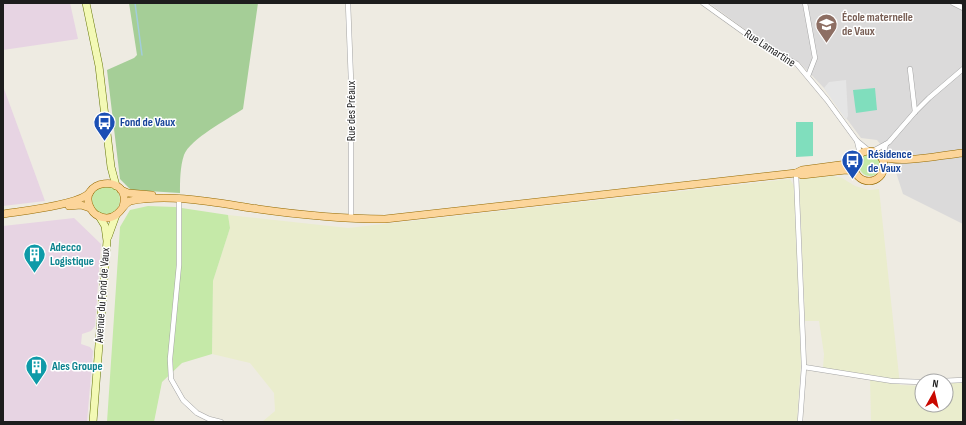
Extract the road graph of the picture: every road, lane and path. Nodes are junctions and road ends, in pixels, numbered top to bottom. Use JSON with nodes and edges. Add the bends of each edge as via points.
{"nodes":[{"id":1,"x":86,"y":3,"type":"edge"},
{"id":2,"x":348,"y":3,"type":"edge"},
{"id":3,"x":703,"y":3,"type":"edge"},
{"id":4,"x":805,"y":3,"type":"edge"},
{"id":5,"x":953,"y":3,"type":"edge"},
{"id":6,"x":963,"y":8,"type":"edge"},
{"id":7,"x":910,"y":69,"type":"dead end"},
{"id":8,"x":963,"y":69,"type":"edge"},
{"id":9,"x":808,"y":76,"type":"junction"},
{"id":10,"x":915,"y":112,"type":"junction"},
{"id":11,"x":857,"y":141,"type":"junction"},
{"id":12,"x":886,"y":144,"type":"junction"},
{"id":13,"x":871,"y":151,"type":"junction"},
{"id":14,"x":963,"y":153,"type":"edge"},
{"id":15,"x":860,"y":154,"type":"junction"},
{"id":16,"x":882,"y":157,"type":"junction"},
{"id":17,"x":904,"y":160,"type":"junction"},
{"id":18,"x":855,"y":161,"type":"junction"},
{"id":19,"x":111,"y":167,"type":"junction"},
{"id":20,"x":884,"y":167,"type":"junction"},
{"id":21,"x":855,"y":171,"type":"junction"},
{"id":22,"x":796,"y":173,"type":"junction"},
{"id":23,"x":104,"y":182,"type":"junction"},
{"id":24,"x":119,"y":188,"type":"junction"},
{"id":25,"x":90,"y":192,"type":"junction"},
{"id":26,"x":176,"y":198,"type":"junction"},
{"id":27,"x":122,"y":207,"type":"junction"},
{"id":28,"x":44,"y":208,"type":"junction"},
{"id":29,"x":90,"y":208,"type":"junction"},
{"id":30,"x":3,"y":214,"type":"edge"},
{"id":31,"x":116,"y":215,"type":"junction"},
{"id":32,"x":99,"y":216,"type":"junction"},
{"id":33,"x":351,"y":219,"type":"junction"},
{"id":34,"x":107,"y":240,"type":"junction"},
{"id":35,"x":804,"y":367,"type":"junction"},
{"id":36,"x":914,"y":382,"type":"edge"},
{"id":37,"x":93,"y":422,"type":"edge"},
{"id":38,"x":221,"y":422,"type":"edge"},
{"id":39,"x":800,"y":422,"type":"edge"}],
"edges":[{"from":1,"to":19,"type":"street","via":[[99,66]]},
{"from":2,"to":33,"type":"street","name":"Rue des Préaux"},
{"from":3,"to":9,"type":"street","name":"Rue Lamartine","via":[[763,46],[792,61]]},
{"from":4,"to":9,"type":"street","via":[[815,58]]},
{"from":5,"to":6,"type":"street"},
{"from":7,"to":10,"type":"street"},
{"from":8,"to":10,"type":"street"},
{"from":9,"to":11,"type":"street","name":"Rue Lamartine"},
{"from":10,"to":12,"type":"street"},
{"from":11,"to":13,"type":"street","name":"Rue Lamartine"},
{"from":11,"to":15,"type":"street","name":"Rue Lamartine"},
{"from":12,"to":13,"type":"street"},
{"from":12,"to":16,"type":"street"},
{"from":13,"to":15,"type":"main road"},
{"from":13,"to":16,"type":"main road"},
{"from":14,"to":17,"type":"main road"},
{"from":15,"to":18,"type":"main road"},
{"from":16,"to":17,"type":"main road"},
{"from":16,"to":20,"type":"main road"},
{"from":17,"to":20,"type":"main road"},
{"from":18,"to":21,"type":"main road"},
{"from":18,"to":22,"type":"main road"},
{"from":19,"to":23,"type":"street","via":[[109,177]]},
{"from":19,"to":24,"type":"street"},
{"from":20,"to":21,"type":"main road","via":[[880,176],[872,180],[862,179]]},
{"from":21,"to":22,"type":"main road","via":[[802,175]]},
{"from":22,"to":33,"type":"main road","via":[[385,219]]},
{"from":22,"to":35,"type":"street"},
{"from":23,"to":24,"type":"main road"},
{"from":23,"to":25,"type":"main road"},
{"from":24,"to":26,"type":"main road","via":[[128,193]]},
{"from":24,"to":27,"type":"main road","via":[[124,198]]},
{"from":25,"to":28,"type":"main road","via":[[80,199]]},
{"from":25,"to":29,"type":"main road"},
{"from":26,"to":27,"type":"main road","via":[[132,200]]},
{"from":26,"to":33,"type":"main road"},
{"from":26,"to":38,"type":"street","via":[[179,265],[170,359],[171,378],[183,400],[197,413]]},
{"from":27,"to":31,"type":"main road"},
{"from":28,"to":29,"type":"main road","via":[[80,205]]},
{"from":28,"to":30,"type":"main road"},
{"from":29,"to":32,"type":"main road"},
{"from":31,"to":32,"type":"main road","via":[[108,218]]},
{"from":31,"to":34,"type":"street","name":"Avenue du Fond de Vaux"},
{"from":32,"to":34,"type":"street","name":"Avenue du Fond de Vaux","via":[[105,226]]},
{"from":34,"to":37,"type":"street","name":"Avenue du Fond de Vaux"},
{"from":35,"to":36,"type":"street","via":[[892,381]]},
{"from":35,"to":39,"type":"street"}]}
